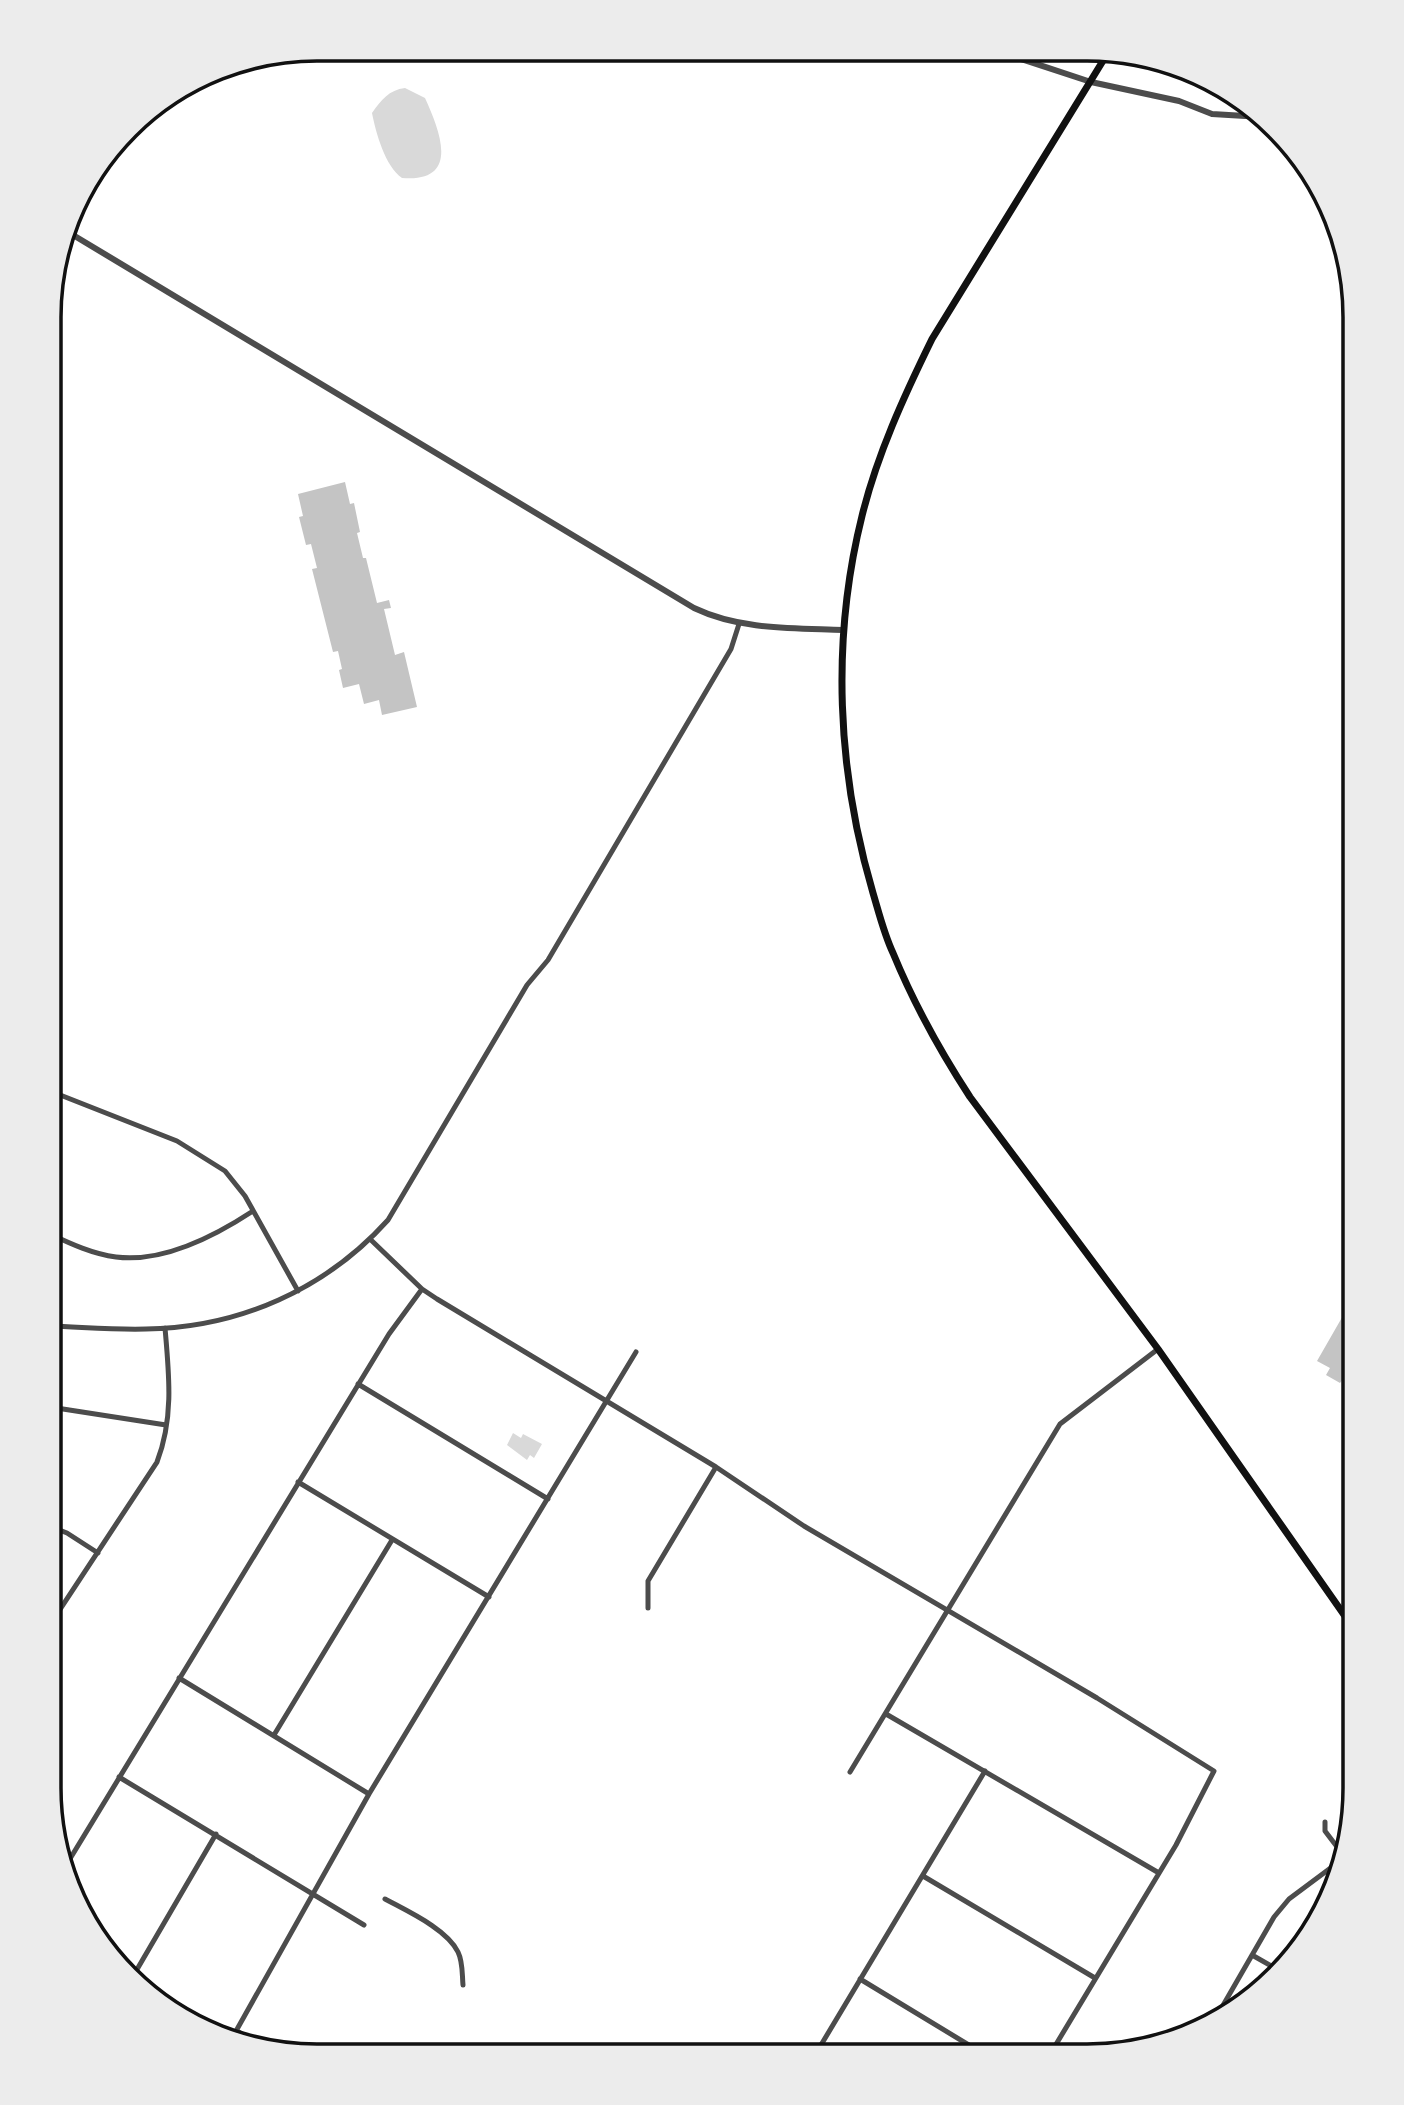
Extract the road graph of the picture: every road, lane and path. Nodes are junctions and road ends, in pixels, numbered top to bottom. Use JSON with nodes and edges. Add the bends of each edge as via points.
{"nodes":[{"id":1,"x":1027,"y":61,"type":"edge"},
{"id":2,"x":1103,"y":62,"type":"edge"},
{"id":3,"x":1091,"y":82,"type":"junction"},
{"id":4,"x":1244,"y":116,"type":"edge"},
{"id":5,"x":75,"y":236,"type":"edge"},
{"id":6,"x":739,"y":624,"type":"junction"},
{"id":7,"x":843,"y":630,"type":"junction"},
{"id":8,"x":61,"y":1095,"type":"edge"},
{"id":9,"x":253,"y":1211,"type":"junction"},
{"id":10,"x":61,"y":1239,"type":"edge"},
{"id":11,"x":370,"y":1240,"type":"junction"},
{"id":12,"x":422,"y":1289,"type":"junction"},
{"id":13,"x":298,"y":1291,"type":"junction"},
{"id":14,"x":61,"y":1326,"type":"edge"},
{"id":15,"x":165,"y":1328,"type":"junction"},
{"id":16,"x":1158,"y":1349,"type":"junction"},
{"id":17,"x":636,"y":1352,"type":"dead end"},
{"id":18,"x":358,"y":1384,"type":"junction"},
{"id":19,"x":606,"y":1401,"type":"junction"},
{"id":20,"x":61,"y":1409,"type":"edge"},
{"id":21,"x":166,"y":1425,"type":"junction"},
{"id":22,"x":716,"y":1466,"type":"junction"},
{"id":23,"x":298,"y":1482,"type":"junction"},
{"id":24,"x":548,"y":1499,"type":"junction"},
{"id":25,"x":61,"y":1531,"type":"edge"},
{"id":26,"x":392,"y":1540,"type":"junction"},
{"id":27,"x":99,"y":1553,"type":"junction"},
{"id":28,"x":489,"y":1597,"type":"junction"},
{"id":29,"x":61,"y":1608,"type":"edge"},
{"id":30,"x":648,"y":1608,"type":"dead end"},
{"id":31,"x":948,"y":1610,"type":"junction"},
{"id":32,"x":1343,"y":1613,"type":"edge"},
{"id":33,"x":179,"y":1678,"type":"junction"},
{"id":34,"x":886,"y":1714,"type":"junction"},
{"id":35,"x":274,"y":1735,"type":"junction"},
{"id":36,"x":985,"y":1771,"type":"junction"},
{"id":37,"x":850,"y":1772,"type":"dead end"},
{"id":38,"x":119,"y":1777,"type":"junction"},
{"id":39,"x":369,"y":1794,"type":"junction"},
{"id":40,"x":1325,"y":1822,"type":"dead end"},
{"id":41,"x":216,"y":1834,"type":"junction"},
{"id":42,"x":1336,"y":1846,"type":"edge"},
{"id":43,"x":71,"y":1857,"type":"edge"},
{"id":44,"x":1330,"y":1868,"type":"edge"},
{"id":45,"x":1159,"y":1872,"type":"junction"},
{"id":46,"x":923,"y":1876,"type":"junction"},
{"id":47,"x":312,"y":1892,"type":"junction"},
{"id":48,"x":385,"y":1899,"type":"dead end"},
{"id":49,"x":364,"y":1924,"type":"dead end"},
{"id":50,"x":1252,"y":1955,"type":"junction"},
{"id":51,"x":1271,"y":1966,"type":"edge"},
{"id":52,"x":137,"y":1970,"type":"edge"},
{"id":53,"x":1095,"y":1978,"type":"junction"},
{"id":54,"x":860,"y":1979,"type":"junction"},
{"id":55,"x":463,"y":1985,"type":"dead end"},
{"id":56,"x":1224,"y":2004,"type":"edge"},
{"id":57,"x":237,"y":2031,"type":"edge"},
{"id":58,"x":822,"y":2044,"type":"edge"},
{"id":59,"x":967,"y":2044,"type":"edge"},
{"id":60,"x":1056,"y":2044,"type":"edge"}],
"edges":[{"from":1,"to":3,"type":"street"},
{"from":2,"to":3,"type":"main road"},
{"from":3,"to":4,"type":"street","via":[[1179,101],[1213,114]]},
{"from":3,"to":7,"type":"main road","via":[[968,278],[910,384],[863,513]]},
{"from":5,"to":6,"type":"street","via":[[694,608]]},
{"from":6,"to":7,"type":"street"},
{"from":6,"to":11,"type":"street","via":[[731,649],[548,960],[527,985],[388,1220]]},
{"from":7,"to":16,"type":"main road","via":[[842,730],[852,809],[863,861],[892,951],[915,1004],[970,1097]]},
{"from":8,"to":9,"type":"street","via":[[192,1149],[225,1171]]},
{"from":9,"to":10,"type":"street","via":[[198,1241],[157,1255],[118,1258]]},
{"from":9,"to":13,"type":"street"},
{"from":11,"to":12,"type":"street"},
{"from":11,"to":13,"type":"street"},
{"from":12,"to":18,"type":"street"},
{"from":12,"to":19,"type":"street"},
{"from":13,"to":15,"type":"street","via":[[231,1319]]},
{"from":14,"to":15,"type":"street"},
{"from":15,"to":21,"type":"street","via":[[170,1389]]},
{"from":16,"to":31,"type":"street","via":[[1060,1424]]},
{"from":16,"to":32,"type":"main road"},
{"from":17,"to":19,"type":"street"},
{"from":18,"to":23,"type":"street"},
{"from":18,"to":24,"type":"street"},
{"from":19,"to":22,"type":"street"},
{"from":19,"to":24,"type":"street"},
{"from":20,"to":21,"type":"street"},
{"from":21,"to":27,"type":"street","via":[[157,1462]]},
{"from":22,"to":30,"type":"street","via":[[648,1581]]},
{"from":22,"to":31,"type":"street","via":[[804,1526]]},
{"from":23,"to":26,"type":"street"},
{"from":23,"to":33,"type":"street"},
{"from":24,"to":28,"type":"street"},
{"from":25,"to":27,"type":"street"},
{"from":26,"to":28,"type":"street"},
{"from":26,"to":35,"type":"street"},
{"from":27,"to":29,"type":"street"},
{"from":28,"to":39,"type":"street"},
{"from":31,"to":34,"type":"street"},
{"from":31,"to":45,"type":"street","via":[[1214,1771]]},
{"from":33,"to":35,"type":"street"},
{"from":33,"to":38,"type":"street"},
{"from":34,"to":36,"type":"street"},
{"from":34,"to":37,"type":"street"},
{"from":35,"to":39,"type":"street"},
{"from":36,"to":45,"type":"street"},
{"from":36,"to":46,"type":"street"},
{"from":38,"to":41,"type":"street"},
{"from":38,"to":43,"type":"street"},
{"from":39,"to":47,"type":"street"},
{"from":40,"to":42,"type":"street","via":[[1325,1831]]},
{"from":41,"to":47,"type":"street"},
{"from":41,"to":52,"type":"street"},
{"from":44,"to":50,"type":"street","via":[[1289,1899]]},
{"from":45,"to":53,"type":"street"},
{"from":46,"to":53,"type":"street"},
{"from":46,"to":54,"type":"street"},
{"from":47,"to":49,"type":"street"},
{"from":47,"to":57,"type":"street"},
{"from":48,"to":55,"type":"street","via":[[448,1938],[461,1959]]},
{"from":50,"to":51,"type":"street"},
{"from":50,"to":56,"type":"street"},
{"from":53,"to":60,"type":"street"},
{"from":54,"to":58,"type":"street"},
{"from":54,"to":59,"type":"street"}]}
